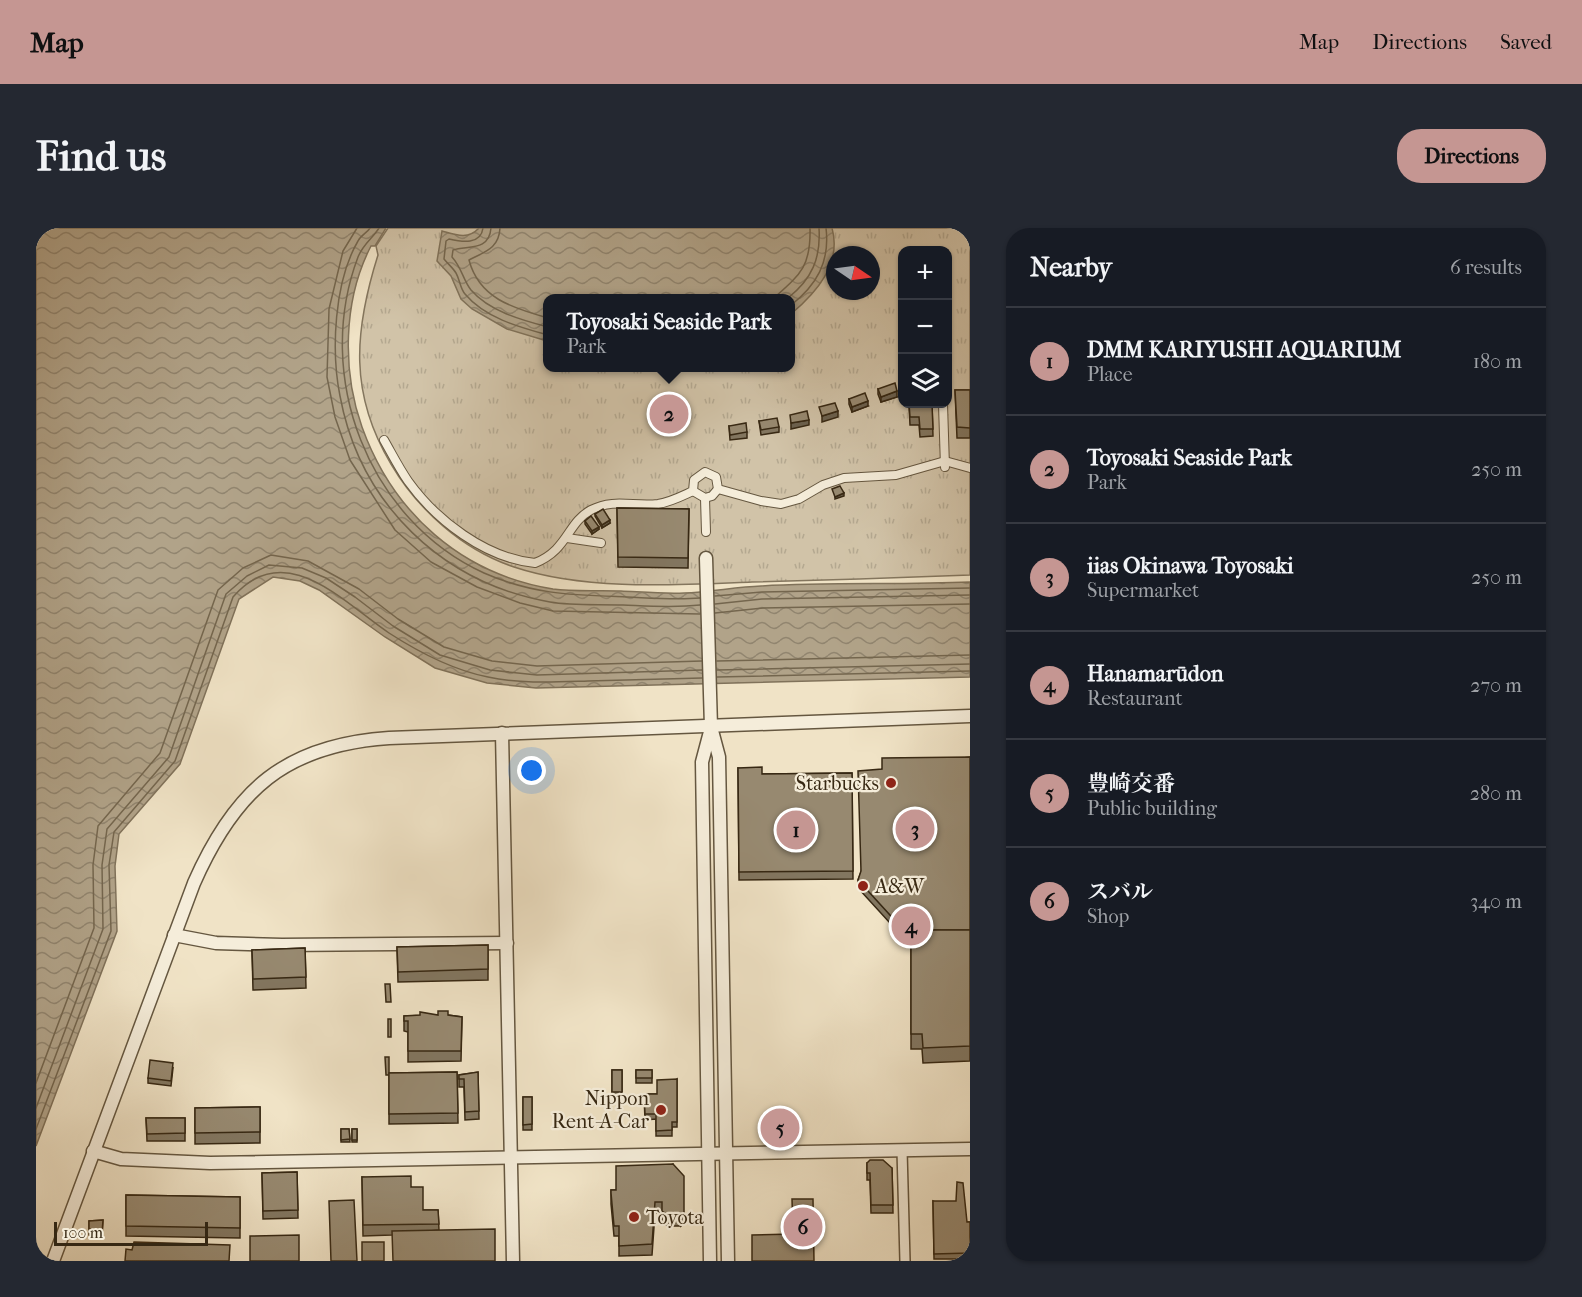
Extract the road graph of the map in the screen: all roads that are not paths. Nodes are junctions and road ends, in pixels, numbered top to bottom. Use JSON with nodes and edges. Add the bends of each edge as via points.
{"nodes":[{"id":1,"x":944,"y":408,"type":"edge"},
{"id":2,"x":384,"y":440,"type":"dead end"},
{"id":3,"x":945,"y":464,"type":"junction"},
{"id":4,"x":970,"y":468,"type":"edge"},
{"id":5,"x":718,"y":489,"type":"junction"},
{"id":6,"x":693,"y":491,"type":"junction"},
{"id":7,"x":705,"y":498,"type":"junction"},
{"id":8,"x":706,"y":532,"type":"dead end"},
{"id":9,"x":567,"y":538,"type":"junction"},
{"id":10,"x":601,"y":543,"type":"dead end"},
{"id":11,"x":706,"y":558,"type":"dead end"},
{"id":12,"x":970,"y":716,"type":"edge"},
{"id":13,"x":711,"y":727,"type":"junction"},
{"id":14,"x":502,"y":733,"type":"junction"},
{"id":15,"x":174,"y":935,"type":"junction"},
{"id":16,"x":507,"y":943,"type":"junction"},
{"id":17,"x":970,"y":1149,"type":"edge"},
{"id":18,"x":902,"y":1150,"type":"junction"},
{"id":19,"x":93,"y":1151,"type":"junction"},
{"id":20,"x":708,"y":1154,"type":"junction"},
{"id":21,"x":727,"y":1154,"type":"junction"},
{"id":22,"x":510,"y":1158,"type":"junction"},
{"id":23,"x":53,"y":1261,"type":"edge"},
{"id":24,"x":513,"y":1261,"type":"edge"},
{"id":25,"x":710,"y":1261,"type":"edge"},
{"id":26,"x":728,"y":1261,"type":"edge"},
{"id":27,"x":905,"y":1261,"type":"edge"}],
"edges":[{"from":1,"to":3,"type":"street"},
{"from":2,"to":9,"type":"street","via":[[418,495],[440,517],[482,545],[535,563],[547,558]]},
{"from":3,"to":4,"type":"street"},
{"from":3,"to":5,"type":"street","via":[[896,475],[844,478],[780,504]]},
{"from":5,"to":6,"type":"street","via":[[716,477],[705,472],[694,480]]},
{"from":5,"to":7,"type":"street"},
{"from":6,"to":7,"type":"street"},
{"from":6,"to":9,"type":"street","via":[[660,504],[625,502],[599,507],[580,519]]},
{"from":7,"to":8,"type":"street"},
{"from":9,"to":10,"type":"street"},
{"from":11,"to":13,"type":"street"},
{"from":12,"to":13,"type":"street"},
{"from":13,"to":14,"type":"street"},
{"from":13,"to":20,"type":"street","via":[[702,762]]},
{"from":13,"to":21,"type":"street","via":[[719,758]]},
{"from":14,"to":15,"type":"street","via":[[356,741],[327,748],[286,766],[247,796],[219,831]]},
{"from":14,"to":16,"type":"street"},
{"from":15,"to":16,"type":"street","via":[[216,943],[282,945]]},
{"from":15,"to":19,"type":"street"},
{"from":16,"to":22,"type":"street"},
{"from":17,"to":18,"type":"street"},
{"from":18,"to":21,"type":"street"},
{"from":18,"to":27,"type":"street"},
{"from":19,"to":22,"type":"street","via":[[121,1160],[210,1163]]},
{"from":19,"to":23,"type":"street"},
{"from":20,"to":21,"type":"street"},
{"from":20,"to":22,"type":"street"},
{"from":20,"to":25,"type":"street"},
{"from":21,"to":26,"type":"street"},
{"from":22,"to":24,"type":"street"}]}
